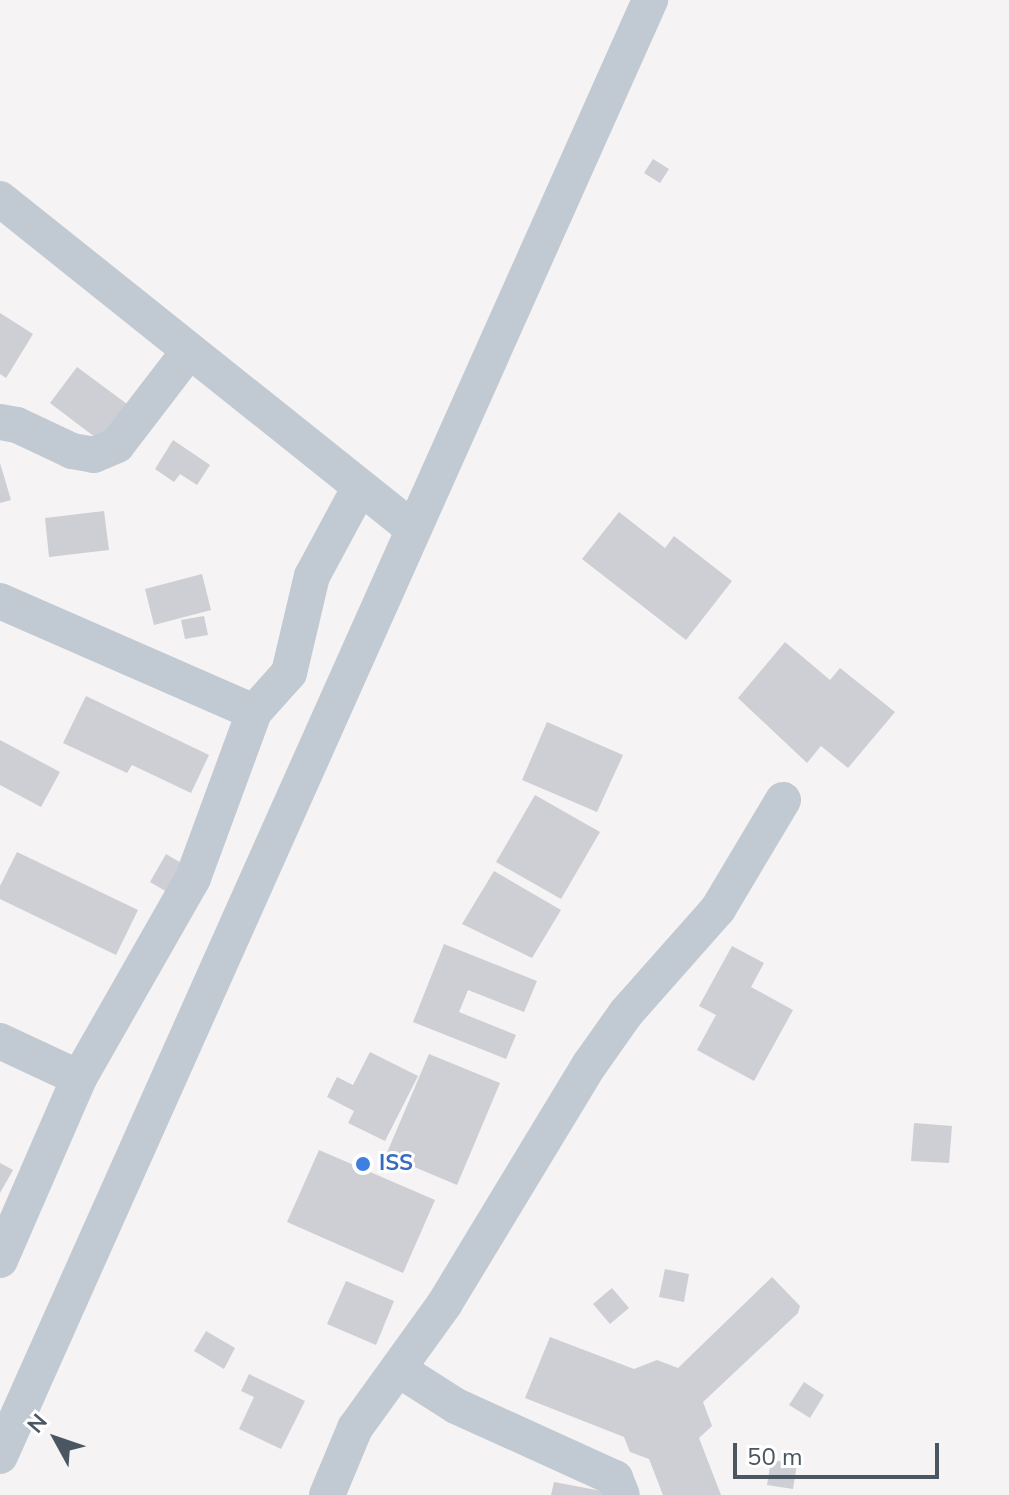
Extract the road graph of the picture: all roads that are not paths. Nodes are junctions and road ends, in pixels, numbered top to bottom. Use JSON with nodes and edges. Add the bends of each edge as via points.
{"nodes":[{"id":1,"x":650,"y":0,"type":"edge"},
{"id":2,"x":0,"y":199,"type":"edge"},
{"id":3,"x":189,"y":351,"type":"junction"},
{"id":4,"x":0,"y":422,"type":"edge"},
{"id":5,"x":360,"y":487,"type":"junction"},
{"id":6,"x":412,"y":528,"type":"junction"},
{"id":7,"x":0,"y":601,"type":"edge"},
{"id":8,"x":254,"y":712,"type":"junction"},
{"id":9,"x":783,"y":800,"type":"dead end"},
{"id":10,"x":0,"y":1041,"type":"edge"},
{"id":11,"x":79,"y":1078,"type":"junction"},
{"id":12,"x":0,"y":1260,"type":"edge"},
{"id":13,"x":398,"y":1369,"type":"junction"},
{"id":14,"x":0,"y":1456,"type":"edge"},
{"id":15,"x":327,"y":1495,"type":"edge"},
{"id":16,"x":622,"y":1495,"type":"edge"}],
"edges":[{"from":1,"to":6,"type":"street"},
{"from":2,"to":3,"type":"street"},
{"from":3,"to":4,"type":"street","via":[[117,445],[94,455]]},
{"from":3,"to":5,"type":"street"},
{"from":5,"to":6,"type":"street"},
{"from":5,"to":8,"type":"street","via":[[312,576],[289,673]]},
{"from":6,"to":14,"type":"street"},
{"from":7,"to":8,"type":"street"},
{"from":8,"to":11,"type":"street","via":[[193,878]]},
{"from":9,"to":13,"type":"street","via":[[718,909],[626,1013],[590,1064],[445,1303]]},
{"from":10,"to":11,"type":"street"},
{"from":11,"to":12,"type":"street"},
{"from":13,"to":15,"type":"street","via":[[355,1428]]},
{"from":13,"to":16,"type":"street","via":[[456,1406],[615,1478]]}]}
